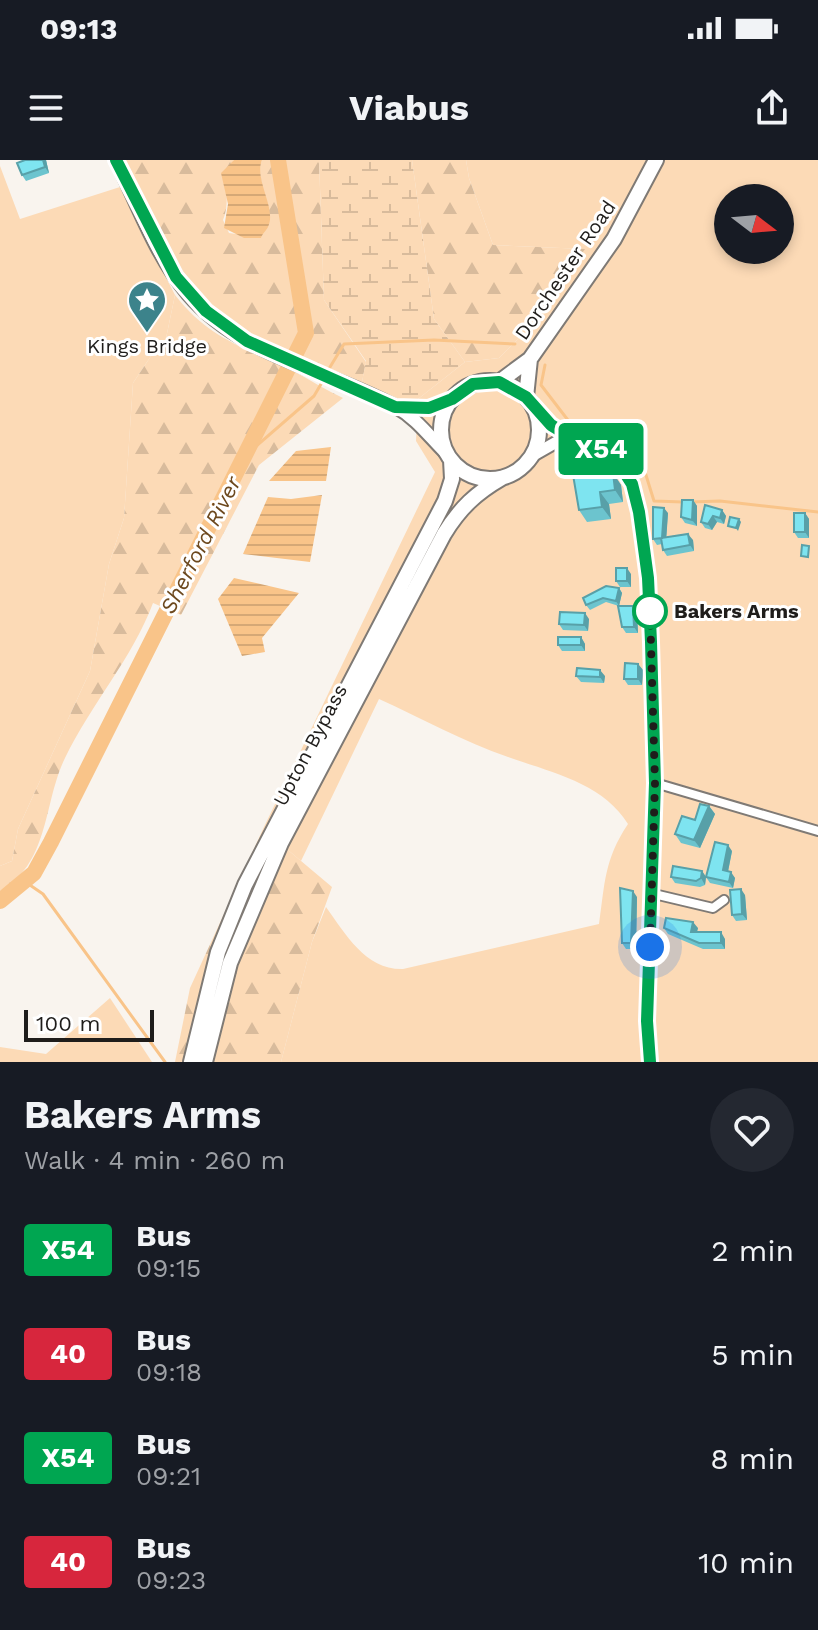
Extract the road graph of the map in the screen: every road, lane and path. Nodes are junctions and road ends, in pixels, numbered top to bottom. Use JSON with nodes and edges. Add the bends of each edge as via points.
{"nodes":[{"id":1,"x":116,"y":160,"type":"edge"},
{"id":2,"x":656,"y":160,"type":"edge"},
{"id":3,"x":530,"y":359,"type":"junction"},
{"id":4,"x":499,"y":382,"type":"junction"},
{"id":5,"x":452,"y":399,"type":"junction"},
{"id":6,"x":530,"y":403,"type":"junction"},
{"id":7,"x":395,"y":407,"type":"junction"},
{"id":8,"x":574,"y":439,"type":"junction"},
{"id":9,"x":448,"y":456,"type":"junction"},
{"id":10,"x":532,"y":456,"type":"junction"},
{"id":11,"x":502,"y":478,"type":"junction"},
{"id":12,"x":655,"y":783,"type":"junction"},
{"id":13,"x":818,"y":831,"type":"edge"},
{"id":14,"x":654,"y":894,"type":"junction"},
{"id":15,"x":724,"y":900,"type":"dead end"},
{"id":16,"x":191,"y":1062,"type":"edge"},
{"id":17,"x":205,"y":1062,"type":"edge"},
{"id":18,"x":650,"y":1062,"type":"edge"}],
"edges":[{"from":1,"to":7,"type":"main road","via":[[166,263],[189,295],[219,322],[284,360]]},
{"from":2,"to":3,"type":"highway","name":"Dorchester Road","via":[[614,239]]},
{"from":3,"to":4,"type":"highway","name":"Dorchester Road"},
{"from":3,"to":6,"type":"highway","name":"Dorchester Road"},
{"from":4,"to":5,"type":"highway","via":[[473,384]]},
{"from":4,"to":6,"type":"highway"},
{"from":5,"to":7,"type":"main road","via":[[429,408]]},
{"from":5,"to":9,"type":"highway","via":[[441,429]]},
{"from":6,"to":8,"type":"main road"},
{"from":6,"to":10,"type":"highway","via":[[539,433]]},
{"from":7,"to":9,"type":"main road","via":[[422,426]]},
{"from":8,"to":10,"type":"main road","via":[[560,440]]},
{"from":8,"to":12,"type":"main road","via":[[608,452],[632,484],[639,512],[648,578]]},
{"from":9,"to":11,"type":"highway","via":[[468,474]]},
{"from":9,"to":16,"type":"highway","name":"Upton Bypass","via":[[452,479],[445,501],[245,885],[218,952]]},
{"from":10,"to":11,"type":"highway"},
{"from":11,"to":17,"type":"highway","name":"Upton Bypass","via":[[481,490],[451,522],[281,843],[230,963]]},
{"from":12,"to":13,"type":"street"},
{"from":12,"to":14,"type":"main road"},
{"from":14,"to":15,"type":"street","via":[[713,908]]},
{"from":14,"to":18,"type":"main road","via":[[647,1006]]}]}
